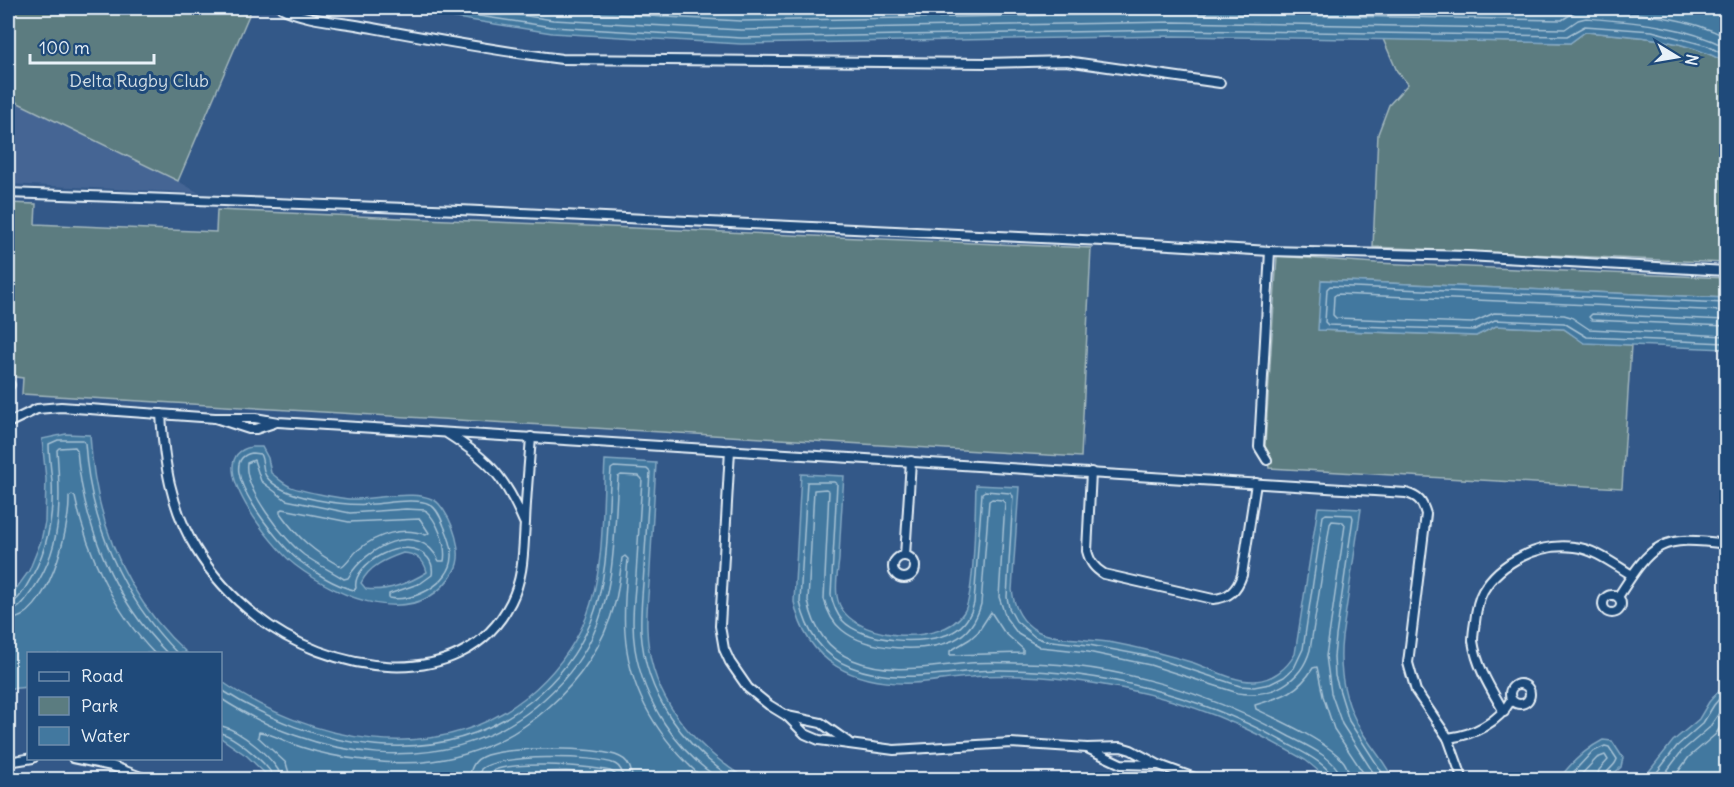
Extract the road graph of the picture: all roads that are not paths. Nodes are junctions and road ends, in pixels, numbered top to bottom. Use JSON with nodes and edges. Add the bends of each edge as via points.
{"nodes":[{"id":1,"x":282,"y":8,"type":"edge"},
{"id":2,"x":1220,"y":82,"type":"dead end"},
{"id":3,"x":8,"y":193,"type":"edge"},
{"id":4,"x":1270,"y":251,"type":"junction"},
{"id":5,"x":1726,"y":272,"type":"edge"},
{"id":6,"x":161,"y":414,"type":"junction"},
{"id":7,"x":8,"y":423,"type":"edge"},
{"id":8,"x":447,"y":433,"type":"junction"},
{"id":9,"x":531,"y":437,"type":"junction"},
{"id":10,"x":730,"y":450,"type":"junction"},
{"id":11,"x":1267,"y":460,"type":"dead end"},
{"id":12,"x":911,"y":461,"type":"junction"},
{"id":13,"x":1091,"y":472,"type":"junction"},
{"id":14,"x":1256,"y":483,"type":"junction"},
{"id":15,"x":525,"y":524,"type":"junction"},
{"id":16,"x":1726,"y":544,"type":"edge"},
{"id":17,"x":905,"y":556,"type":"dead end"},
{"id":18,"x":1632,"y":575,"type":"junction"},
{"id":19,"x":1618,"y":597,"type":"dead end"},
{"id":20,"x":1511,"y":700,"type":"dead end"},
{"id":21,"x":1504,"y":712,"type":"junction"},
{"id":22,"x":787,"y":716,"type":"junction"},
{"id":23,"x":1448,"y":738,"type":"junction"},
{"id":24,"x":848,"y":743,"type":"junction"},
{"id":25,"x":1087,"y":748,"type":"junction"},
{"id":26,"x":27,"y":760,"type":"edge"},
{"id":27,"x":79,"y":760,"type":"edge"},
{"id":28,"x":8,"y":762,"type":"edge"},
{"id":29,"x":1159,"y":765,"type":"junction"},
{"id":30,"x":149,"y":780,"type":"edge"},
{"id":31,"x":1200,"y":780,"type":"edge"},
{"id":32,"x":1463,"y":780,"type":"edge"}],
"edges":[{"from":1,"to":2,"type":"street","via":[[497,51],[562,59],[1066,61]]},
{"from":3,"to":4,"type":"street","via":[[459,210]]},
{"from":4,"to":5,"type":"street","via":[[1467,256]]},
{"from":4,"to":11,"type":"street","via":[[1258,447]]},
{"from":6,"to":7,"type":"street","via":[[48,408]]},
{"from":6,"to":8,"type":"street","via":[[215,418],[249,429],[278,422]]},
{"from":6,"to":15,"type":"street","via":[[171,494],[188,534],[211,571],[237,599],[273,628],[343,660],[422,665],[450,657],[478,642],[503,616],[516,590],[524,557]]},
{"from":8,"to":9,"type":"street"},
{"from":8,"to":15,"type":"street","via":[[496,471]]},
{"from":9,"to":10,"type":"street"},
{"from":9,"to":15,"type":"street"},
{"from":10,"to":12,"type":"street"},
{"from":10,"to":22,"type":"street","via":[[722,638],[730,662],[748,688]]},
{"from":12,"to":13,"type":"street"},
{"from":12,"to":17,"type":"street"},
{"from":13,"to":14,"type":"street"},
{"from":13,"to":14,"type":"street","via":[[1087,551],[1096,568],[1104,574],[1213,599],[1227,596],[1239,585]]},
{"from":14,"to":23,"type":"street","via":[[1406,493],[1422,501],[1425,529],[1408,663],[1416,691]]},
{"from":16,"to":18,"type":"street","via":[[1695,540],[1660,546],[1649,553]]},
{"from":18,"to":19,"type":"street"},
{"from":18,"to":21,"type":"street","via":[[1594,553],[1558,546],[1538,549],[1496,574],[1482,592],[1473,638],[1479,668]]},
{"from":20,"to":21,"type":"street"},
{"from":21,"to":23,"type":"street","via":[[1465,736]]},
{"from":22,"to":24,"type":"street","via":[[821,723]]},
{"from":22,"to":24,"type":"street","via":[[811,737]]},
{"from":23,"to":32,"type":"street"},
{"from":24,"to":25,"type":"street","via":[[894,750],[1011,743]]},
{"from":25,"to":29,"type":"street","via":[[1121,764]]},
{"from":25,"to":29,"type":"street","via":[[1121,747]]},
{"from":26,"to":28,"type":"street"},
{"from":27,"to":30,"type":"street","via":[[112,766]]},
{"from":29,"to":31,"type":"street"}]}
